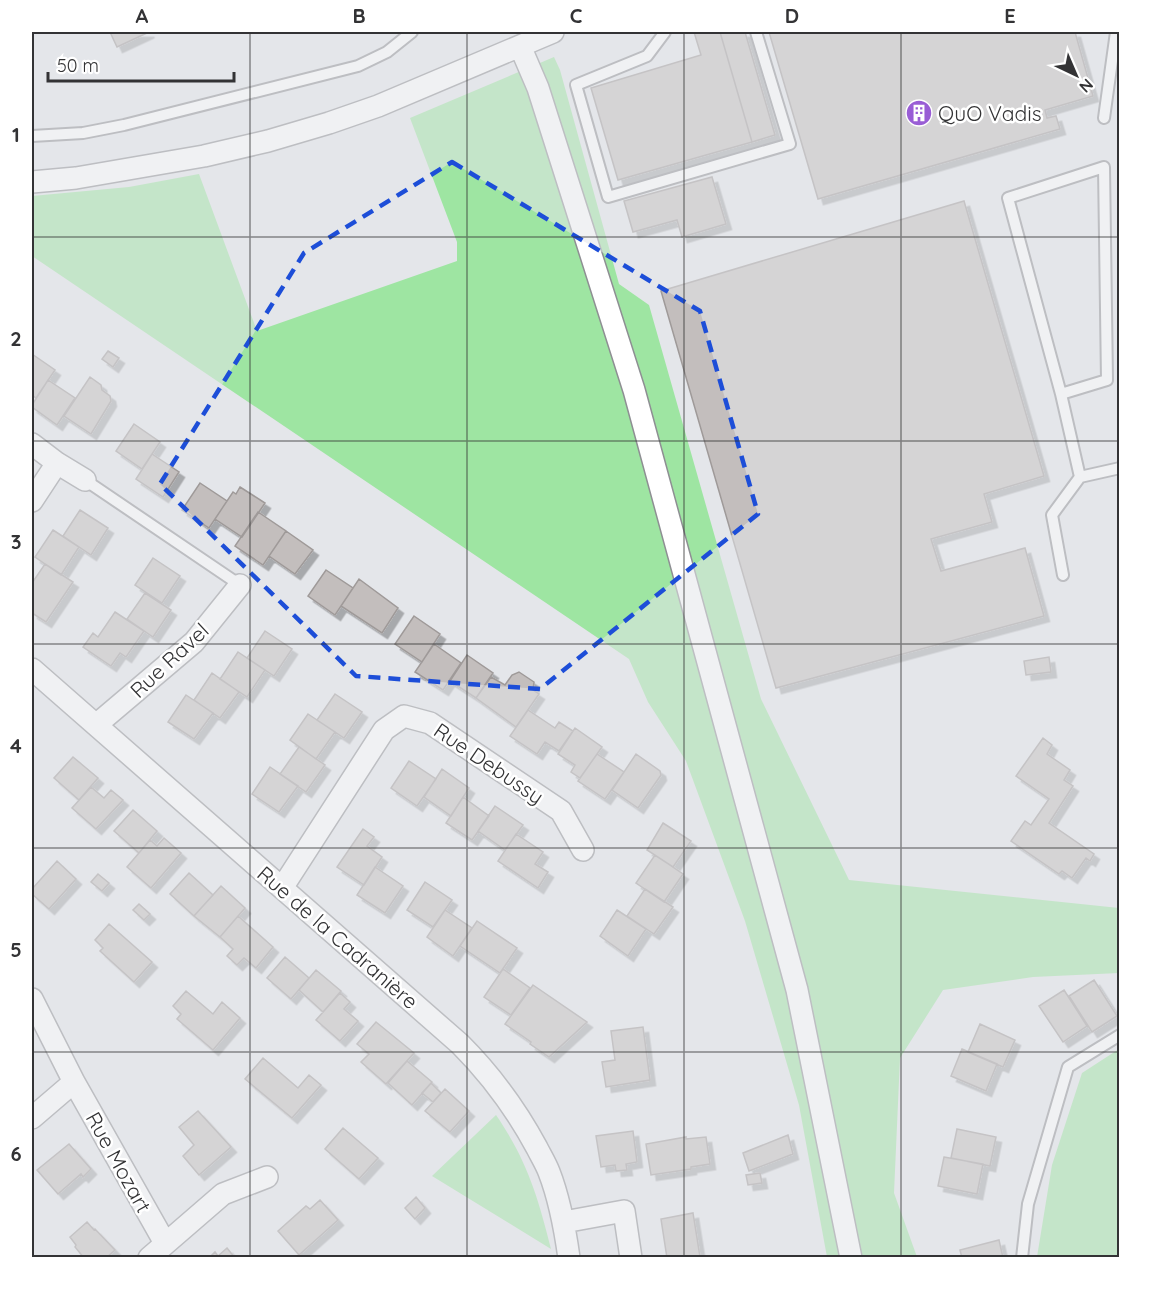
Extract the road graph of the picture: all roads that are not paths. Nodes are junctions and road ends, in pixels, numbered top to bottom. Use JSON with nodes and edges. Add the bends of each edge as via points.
{"nodes":[{"id":1,"x":412,"y":32,"type":"edge"},
{"id":2,"x":553,"y":32,"type":"edge"},
{"id":3,"x":665,"y":32,"type":"edge"},
{"id":4,"x":756,"y":32,"type":"edge"},
{"id":5,"x":1116,"y":32,"type":"edge"},
{"id":6,"x":520,"y":46,"type":"junction"},
{"id":7,"x":1104,"y":118,"type":"dead end"},
{"id":8,"x":32,"y":136,"type":"edge"},
{"id":9,"x":32,"y":182,"type":"edge"},
{"id":10,"x":1061,"y":394,"type":"junction"},
{"id":11,"x":32,"y":444,"type":"edge"},
{"id":12,"x":57,"y":463,"type":"junction"},
{"id":13,"x":1119,"y":468,"type":"edge"},
{"id":14,"x":1080,"y":477,"type":"junction"},
{"id":15,"x":85,"y":480,"type":"joint"},
{"id":16,"x":32,"y":501,"type":"edge"},
{"id":17,"x":1062,"y":575,"type":"dead end"},
{"id":18,"x":240,"y":585,"type":"joint"},
{"id":19,"x":33,"y":673,"type":"edge"},
{"id":20,"x":96,"y":725,"type":"junction"},
{"id":21,"x":583,"y":850,"type":"dead end"},
{"id":22,"x":282,"y":888,"type":"junction"},
{"id":23,"x":32,"y":999,"type":"edge"},
{"id":24,"x":1119,"y":1035,"type":"edge"},
{"id":25,"x":74,"y":1082,"type":"junction"},
{"id":26,"x":32,"y":1118,"type":"edge"},
{"id":27,"x":267,"y":1177,"type":"dead end"},
{"id":28,"x":564,"y":1222,"type":"junction"},
{"id":29,"x":165,"y":1243,"type":"junction"},
{"id":30,"x":148,"y":1257,"type":"edge"},
{"id":31,"x":569,"y":1257,"type":"edge"},
{"id":32,"x":630,"y":1257,"type":"edge"},
{"id":33,"x":851,"y":1257,"type":"edge"},
{"id":34,"x":1022,"y":1257,"type":"edge"}],
"edges":[{"from":1,"to":8,"type":"lane","via":[[358,66],[124,125],[83,133]]},
{"from":2,"to":6,"type":"street"},
{"from":3,"to":4,"type":"lane","via":[[647,56],[576,85],[608,197],[790,144]]},
{"from":5,"to":7,"type":"lane"},
{"from":6,"to":9,"type":"street","via":[[378,106],[268,141],[193,158]]},
{"from":6,"to":33,"type":"street","via":[[538,88],[634,390],[797,990]]},
{"from":10,"to":10,"type":"lane","via":[[1008,198],[1104,167],[1107,380]]},
{"from":10,"to":14,"type":"lane"},
{"from":11,"to":12,"type":"street"},
{"from":12,"to":15,"type":"street"},
{"from":12,"to":16,"type":"street"},
{"from":13,"to":14,"type":"lane"},
{"from":14,"to":17,"type":"lane","via":[[1052,515]]},
{"from":15,"to":18,"type":"lane","name":"Rue Ravel"},
{"from":18,"to":20,"type":"street","name":"Rue Ravel","via":[[194,642]]},
{"from":19,"to":20,"type":"street","name":"Rue de la Cadranière"},
{"from":20,"to":22,"type":"street","name":"Rue de la Cadranière"},
{"from":21,"to":22,"type":"street","name":"Rue Debussy","via":[[561,811],[430,723],[404,716],[384,730]]},
{"from":22,"to":28,"type":"street","name":"Rue de la Cadranière","via":[[484,1068],[517,1113],[549,1171]]},
{"from":23,"to":25,"type":"street","name":"Rue Mozart"},
{"from":24,"to":34,"type":"lane","via":[[1068,1067],[1028,1204]]},
{"from":25,"to":26,"type":"street"},
{"from":25,"to":29,"type":"street","name":"Rue Mozart"},
{"from":27,"to":29,"type":"street","via":[[223,1194]]},
{"from":28,"to":31,"type":"street","name":"Rue de la Cadranière"},
{"from":28,"to":32,"type":"street","via":[[624,1211]]},
{"from":29,"to":30,"type":"street"}]}
